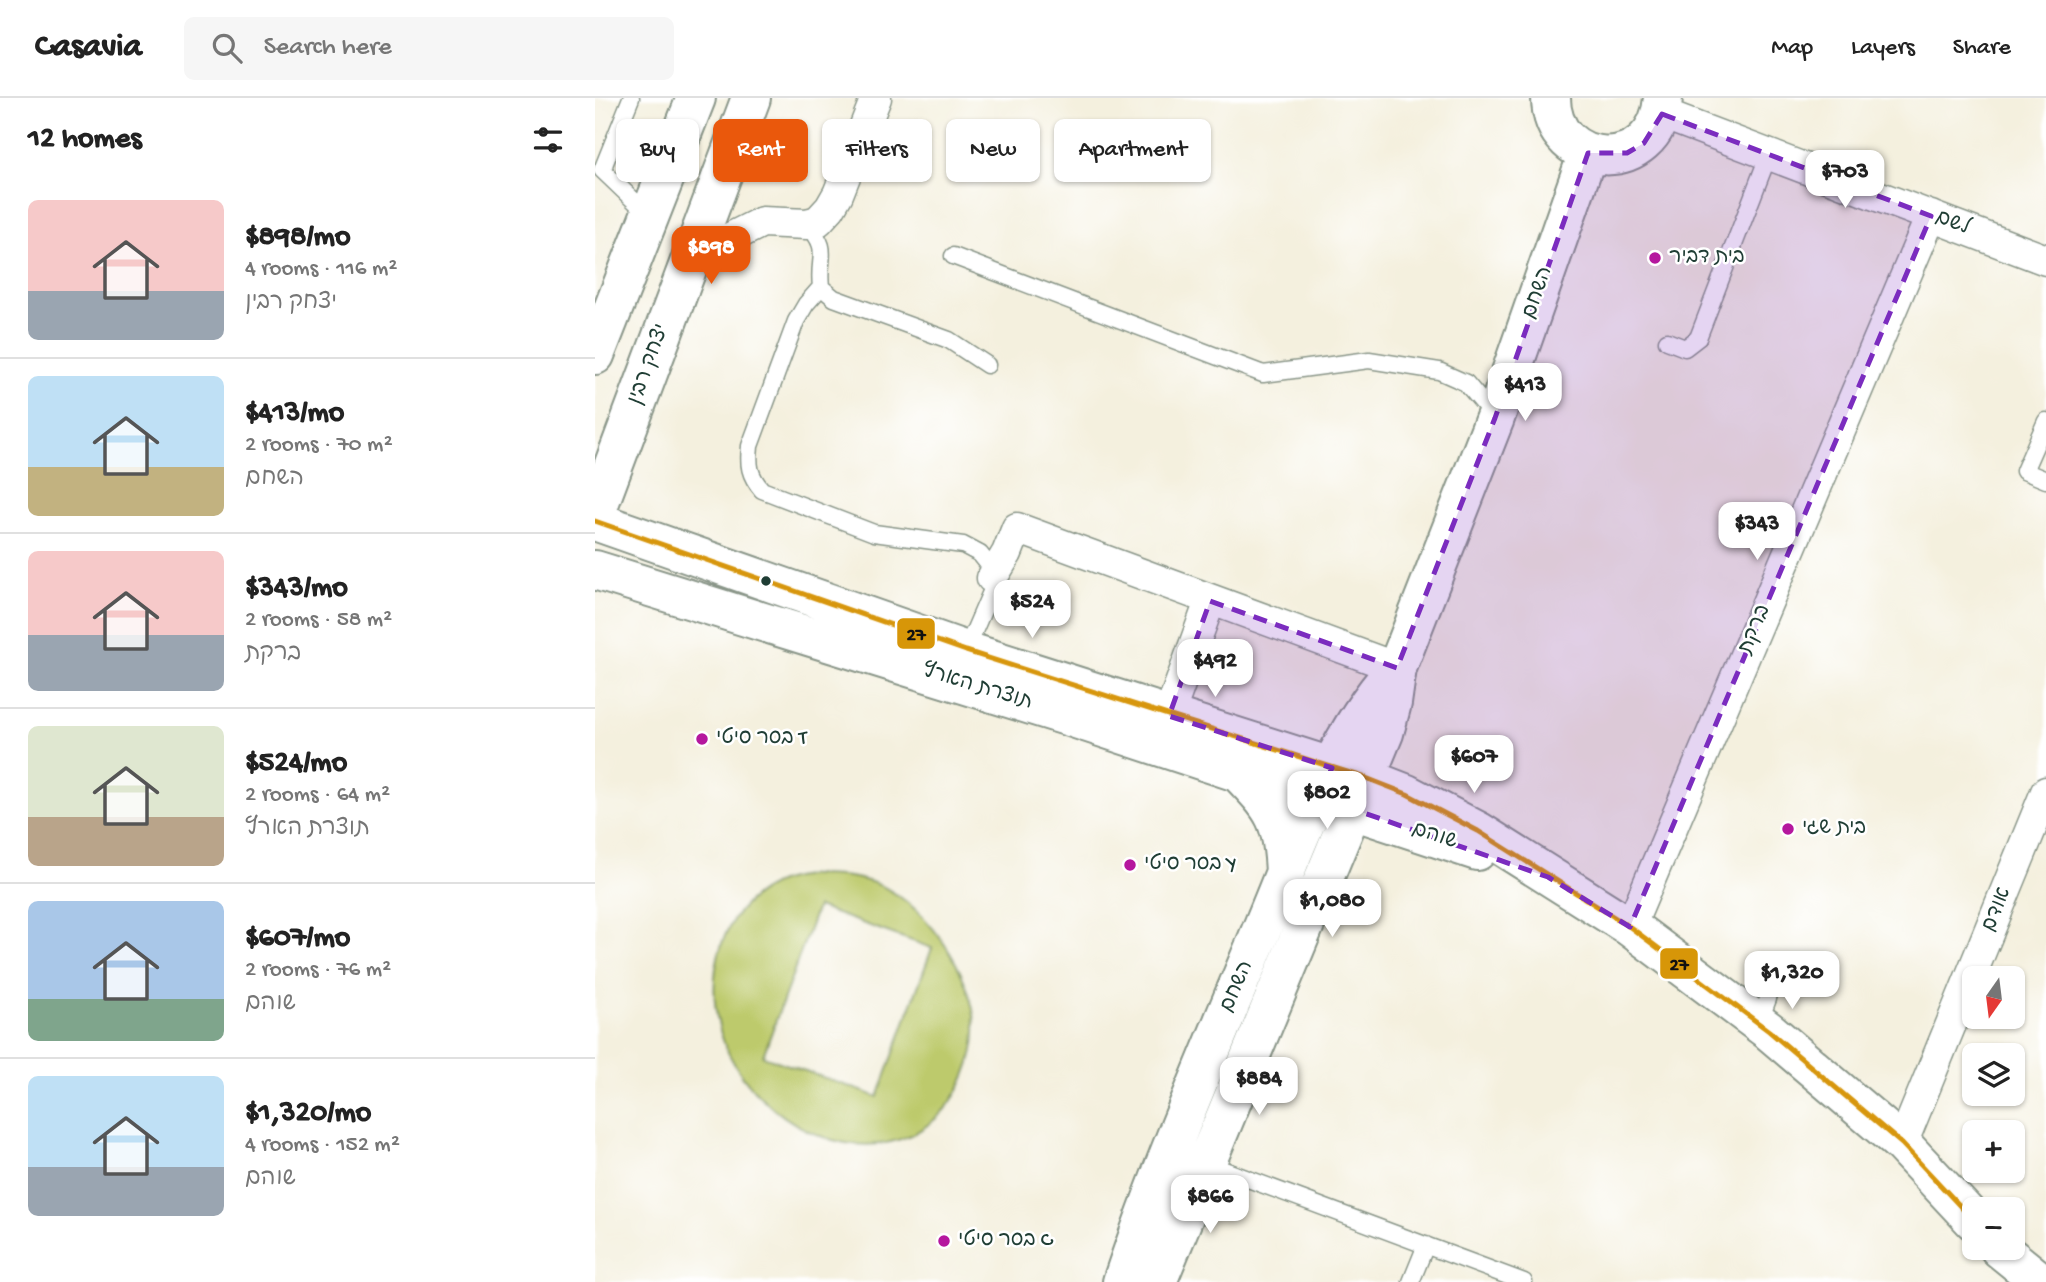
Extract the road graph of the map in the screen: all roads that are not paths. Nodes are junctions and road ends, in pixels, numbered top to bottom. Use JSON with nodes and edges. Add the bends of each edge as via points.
{"nodes":[{"id":1,"x":631,"y":98,"type":"edge"},
{"id":2,"x":697,"y":98,"type":"edge"},
{"id":3,"x":751,"y":98,"type":"edge"},
{"id":4,"x":876,"y":98,"type":"edge"},
{"id":5,"x":1551,"y":98,"type":"edge"},
{"id":6,"x":1663,"y":106,"type":"edge"},
{"id":7,"x":1588,"y":153,"type":"junction"},
{"id":8,"x":1769,"y":154,"type":"junction"},
{"id":9,"x":598,"y":169,"type":"edge"},
{"id":10,"x":1931,"y":216,"type":"junction"},
{"id":11,"x":650,"y":217,"type":"junction"},
{"id":12,"x":807,"y":224,"type":"junction"},
{"id":13,"x":953,"y":256,"type":"dead end"},
{"id":14,"x":690,"y":258,"type":"junction"},
{"id":15,"x":2046,"y":260,"type":"edge"},
{"id":16,"x":821,"y":287,"type":"junction"},
{"id":17,"x":1667,"y":341,"type":"dead end"},
{"id":18,"x":595,"y":355,"type":"edge"},
{"id":19,"x":987,"y":365,"type":"dead end"},
{"id":20,"x":1495,"y":418,"type":"junction"},
{"id":21,"x":2046,"y":421,"type":"edge"},
{"id":22,"x":617,"y":454,"type":"junction"},
{"id":23,"x":2046,"y":480,"type":"edge"},
{"id":24,"x":595,"y":515,"type":"edge"},
{"id":25,"x":595,"y":520,"type":"edge"},
{"id":26,"x":695,"y":555,"type":"junction"},
{"id":27,"x":595,"y":570,"type":"edge"},
{"id":28,"x":992,"y":578,"type":"junction"},
{"id":29,"x":1210,"y":601,"type":"junction"},
{"id":30,"x":966,"y":651,"type":"junction"},
{"id":31,"x":1397,"y":668,"type":"junction"},
{"id":32,"x":1075,"y":702,"type":"junction"},
{"id":33,"x":1167,"y":719,"type":"junction"},
{"id":34,"x":1238,"y":772,"type":"junction"},
{"id":35,"x":1342,"y":788,"type":"junction"},
{"id":36,"x":2045,"y":798,"type":"edge"},
{"id":37,"x":1285,"y":874,"type":"junction"},
{"id":38,"x":1630,"y":927,"type":"junction"},
{"id":39,"x":1237,"y":1040,"type":"junction"},
{"id":40,"x":1902,"y":1144,"type":"junction"},
{"id":41,"x":1208,"y":1164,"type":"junction"},
{"id":42,"x":1962,"y":1208,"type":"edge"},
{"id":43,"x":1426,"y":1245,"type":"junction"},
{"id":44,"x":2013,"y":1260,"type":"edge"},
{"id":45,"x":2020,"y":1260,"type":"edge"},
{"id":46,"x":2046,"y":1272,"type":"edge"},
{"id":47,"x":1122,"y":1282,"type":"edge"},
{"id":48,"x":1157,"y":1282,"type":"edge"},
{"id":49,"x":1411,"y":1282,"type":"edge"},
{"id":50,"x":1524,"y":1282,"type":"edge"},
{"id":51,"x":2041,"y":1282,"type":"edge"}],
"edges":[{"from":1,"to":9,"type":"lane"},
{"from":2,"to":11,"type":"street"},
{"from":3,"to":14,"type":"street","name":"יצחק רבין"},
{"from":4,"to":12,"type":"street","via":[[830,208]]},
{"from":5,"to":7,"type":"street","via":[[1557,128],[1570,143]]},
{"from":6,"to":7,"type":"street","via":[[1657,127],[1644,143],[1627,153]]},
{"from":6,"to":8,"type":"street","name":"לשם"},
{"from":7,"to":20,"type":"street","name":"השחם"},
{"from":8,"to":10,"type":"street","name":"לשם"},
{"from":8,"to":17,"type":"lane","via":[[1698,338],[1685,348]]},
{"from":9,"to":11,"type":"lane"},
{"from":10,"to":15,"type":"street","name":"לשם"},
{"from":10,"to":38,"type":"street","name":"ברקת"},
{"from":11,"to":18,"type":"street"},
{"from":12,"to":14,"type":"street","via":[[762,222]]},
{"from":12,"to":16,"type":"lane","via":[[820,239],[823,251]]},
{"from":13,"to":20,"type":"lane","via":[[1263,374],[1369,360],[1439,371],[1466,383]]},
{"from":14,"to":22,"type":"street","name":"יצחק רבין"},
{"from":16,"to":19,"type":"lane","via":[[834,298],[949,340]]},
{"from":16,"to":28,"type":"lane","via":[[796,321],[750,446],[752,478],[762,490],[874,533],[963,545],[980,554]]},
{"from":20,"to":31,"type":"street","name":"השחם","via":[[1463,516]]},
{"from":21,"to":23,"type":"lane","via":[[2024,471]]},
{"from":22,"to":24,"type":"street","name":"יצחק רבין"},
{"from":22,"to":26,"type":"street","via":[[621,479],[638,512]]},
{"from":25,"to":26,"type":"street","name":"תוצרת הארץ"},
{"from":26,"to":30,"type":"street","name":"תוצרת הארץ"},
{"from":27,"to":32,"type":"street","name":"תוצרת הארץ"},
{"from":28,"to":29,"type":"street","via":[[1017,528]]},
{"from":28,"to":30,"type":"lane","via":[[991,592]]},
{"from":29,"to":31,"type":"street"},
{"from":29,"to":33,"type":"street"},
{"from":30,"to":32,"type":"street","name":"תוצרת הארץ"},
{"from":31,"to":35,"type":"street","name":"השחם","via":[[1350,730]]},
{"from":32,"to":33,"type":"street","name":"תוצרת הארץ"},
{"from":32,"to":34,"type":"street","name":"תוצרת הארץ"},
{"from":33,"to":35,"type":"street","name":"תוצרת הארץ"},
{"from":34,"to":35,"type":"street","name":"תוצרת הארץ"},
{"from":34,"to":37,"type":"street","via":[[1277,819]]},
{"from":35,"to":37,"type":"street","name":"השחם"},
{"from":35,"to":38,"type":"street","name":"שוהם","via":[[1407,794],[1478,831]]},
{"from":35,"to":39,"type":"street","name":"השחם"},
{"from":36,"to":40,"type":"street","name":"אודם"},
{"from":37,"to":39,"type":"street","name":"השחם"},
{"from":38,"to":40,"type":"street","name":"שוהם","via":[[1763,1011]]},
{"from":39,"to":41,"type":"street","name":"השחם"},
{"from":39,"to":47,"type":"street","name":"השחם","via":[[1136,1240]]},
{"from":40,"to":42,"type":"street","name":"שוהם"},
{"from":41,"to":43,"type":"lane"},
{"from":41,"to":48,"type":"street","name":"השחם"},
{"from":43,"to":49,"type":"lane"},
{"from":43,"to":50,"type":"lane"},
{"from":44,"to":51,"type":"street"},
{"from":45,"to":46,"type":"street"}]}
